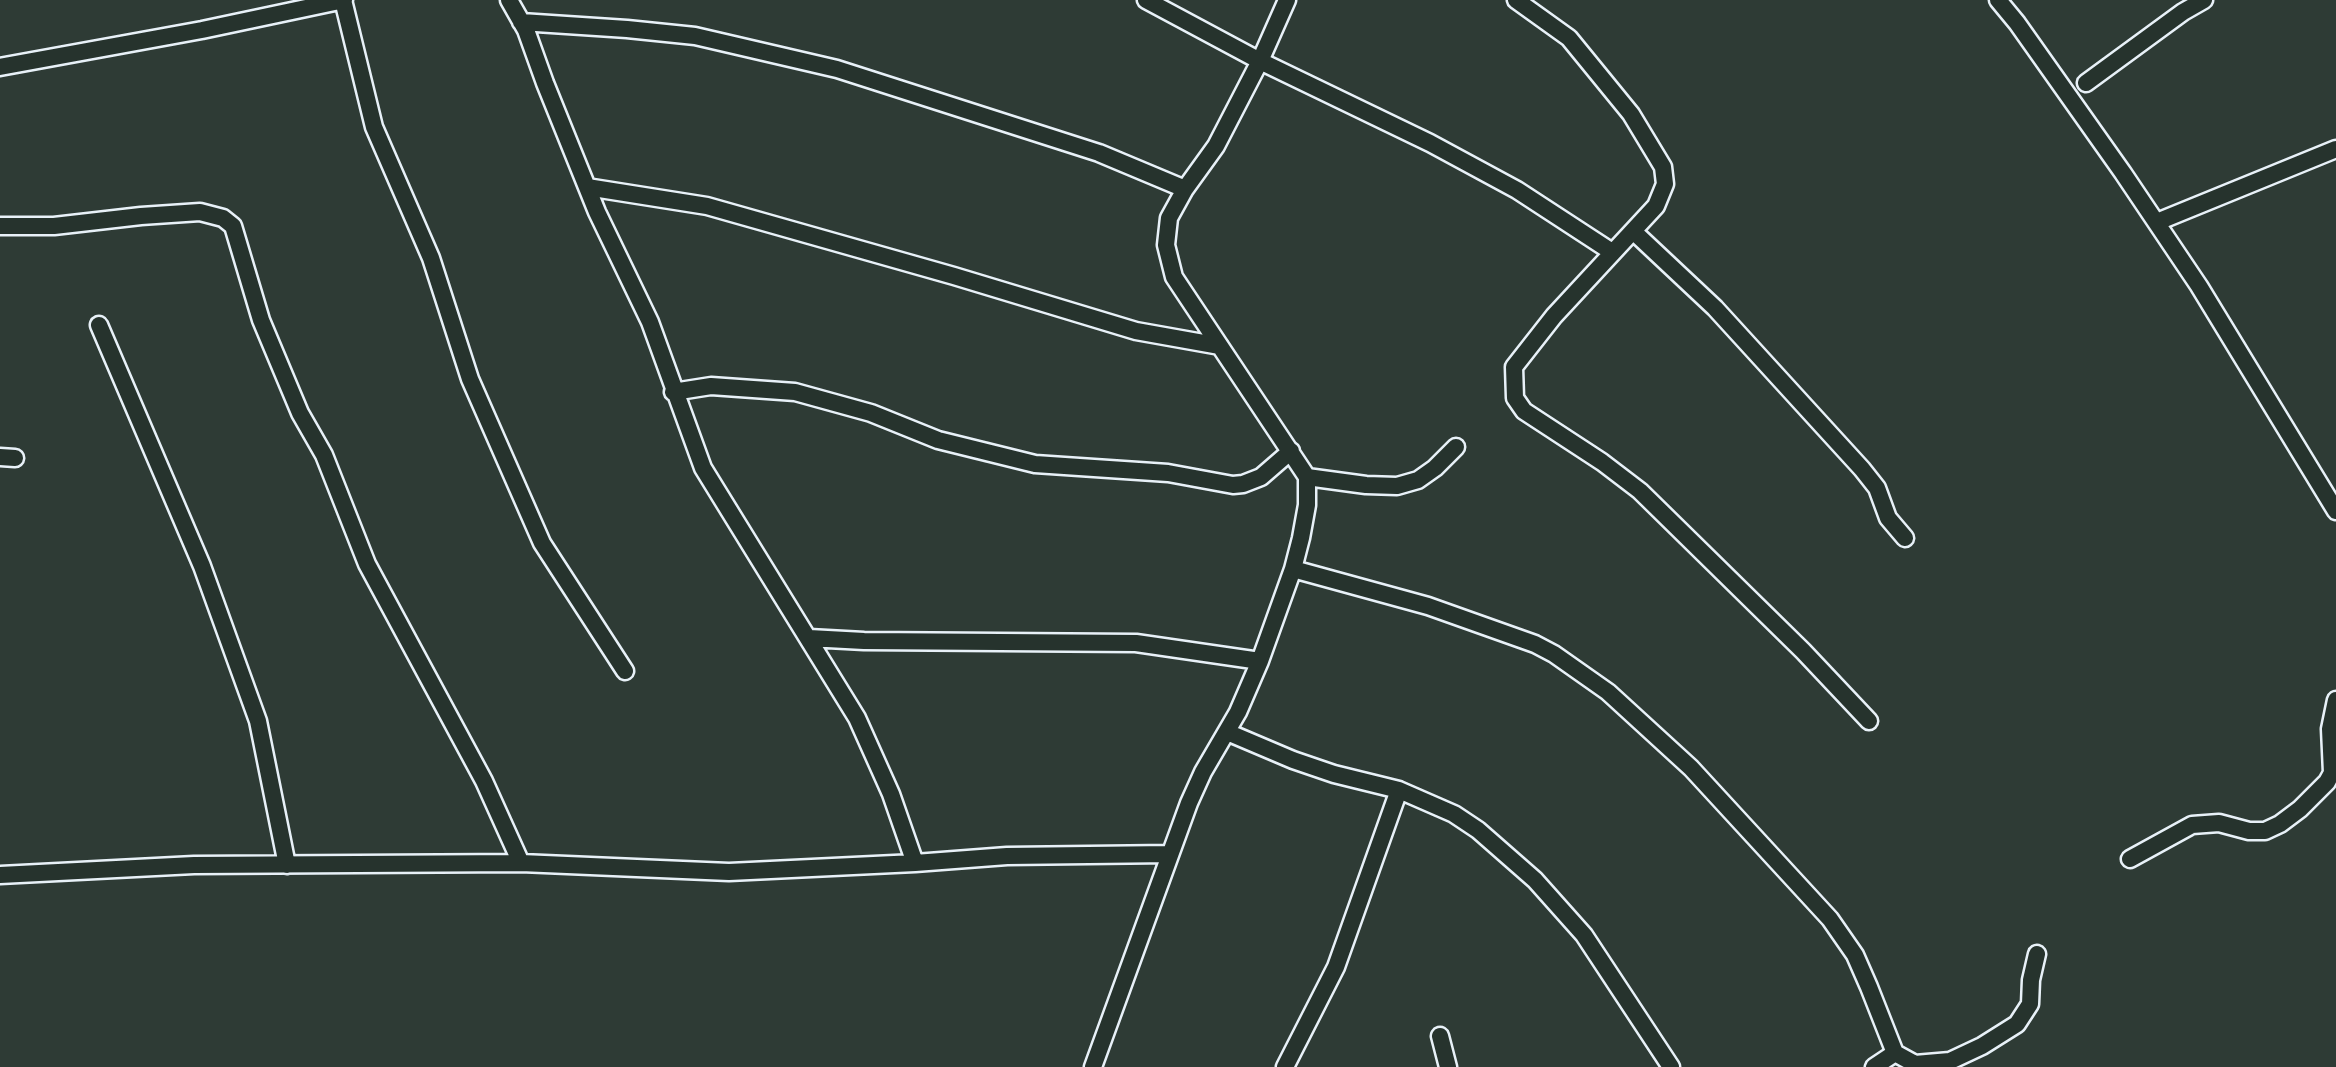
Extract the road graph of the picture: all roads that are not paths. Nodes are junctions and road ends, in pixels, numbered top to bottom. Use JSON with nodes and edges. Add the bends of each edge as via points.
{"nodes":[{"id":1,"x":344,"y":0,"type":"edge"},
{"id":2,"x":509,"y":0,"type":"edge"},
{"id":3,"x":1146,"y":0,"type":"edge"},
{"id":4,"x":1287,"y":0,"type":"edge"},
{"id":5,"x":1516,"y":0,"type":"edge"},
{"id":6,"x":1998,"y":0,"type":"edge"},
{"id":7,"x":2204,"y":0,"type":"edge"},
{"id":8,"x":522,"y":22,"type":"junction"},
{"id":9,"x":1260,"y":61,"type":"junction"},
{"id":10,"x":0,"y":67,"type":"edge"},
{"id":11,"x":2086,"y":83,"type":"dead end"},
{"id":12,"x":2336,"y":149,"type":"edge"},
{"id":13,"x":587,"y":187,"type":"junction"},
{"id":14,"x":1185,"y":189,"type":"junction"},
{"id":15,"x":2157,"y":222,"type":"junction"},
{"id":16,"x":0,"y":226,"type":"edge"},
{"id":17,"x":1633,"y":231,"type":"junction"},
{"id":18,"x":1612,"y":252,"type":"junction"},
{"id":19,"x":99,"y":325,"type":"dead end"},
{"id":20,"x":1220,"y":346,"type":"junction"},
{"id":21,"x":674,"y":392,"type":"junction"},
{"id":22,"x":1456,"y":447,"type":"dead end"},
{"id":23,"x":1291,"y":451,"type":"junction"},
{"id":24,"x":1307,"y":477,"type":"junction"},
{"id":25,"x":2336,"y":511,"type":"edge"},
{"id":26,"x":1905,"y":538,"type":"dead end"},
{"id":27,"x":1293,"y":569,"type":"junction"},
{"id":28,"x":808,"y":638,"type":"junction"},
{"id":29,"x":1260,"y":661,"type":"junction"},
{"id":30,"x":625,"y":671,"type":"dead end"},
{"id":31,"x":2336,"y":699,"type":"edge"},
{"id":32,"x":1869,"y":721,"type":"dead end"},
{"id":33,"x":1227,"y":732,"type":"junction"},
{"id":34,"x":1399,"y":790,"type":"junction"},
{"id":35,"x":1170,"y":854,"type":"junction"},
{"id":36,"x":2130,"y":859,"type":"dead end"},
{"id":37,"x":521,"y":863,"type":"junction"},
{"id":38,"x":915,"y":863,"type":"junction"},
{"id":39,"x":287,"y":865,"type":"junction"},
{"id":40,"x":0,"y":875,"type":"edge"},
{"id":41,"x":2037,"y":954,"type":"dead end"},
{"id":42,"x":1440,"y":1036,"type":"dead end"},
{"id":43,"x":1895,"y":1053,"type":"junction"},
{"id":44,"x":1098,"y":1065,"type":"edge"},
{"id":45,"x":1285,"y":1067,"type":"edge"},
{"id":46,"x":1448,"y":1067,"type":"edge"},
{"id":47,"x":1671,"y":1067,"type":"edge"},
{"id":48,"x":1874,"y":1067,"type":"edge"}],
"edges":[{"from":1,"to":10,"type":"street"},
{"from":1,"to":30,"type":"street","via":[[374,127],[431,258],[470,379],[542,543]]},
{"from":2,"to":8,"type":"street"},
{"from":3,"to":9,"type":"street"},
{"from":4,"to":9,"type":"street"},
{"from":5,"to":17,"type":"street","via":[[1569,38],[1630,114],[1663,167],[1662,195]]},
{"from":6,"to":15,"type":"street"},
{"from":7,"to":11,"type":"street"},
{"from":8,"to":13,"type":"street"},
{"from":8,"to":14,"type":"street","via":[[695,36],[837,69],[1099,153]]},
{"from":9,"to":14,"type":"street","via":[[1216,146]]},
{"from":9,"to":18,"type":"street","via":[[1517,190]]},
{"from":12,"to":15,"type":"street"},
{"from":13,"to":20,"type":"street","via":[[707,206],[1136,331]]},
{"from":13,"to":21,"type":"street","via":[[650,322]]},
{"from":14,"to":20,"type":"street","via":[[1169,218],[1167,255],[1174,277]]},
{"from":15,"to":25,"type":"street"},
{"from":16,"to":37,"type":"street","via":[[54,226],[200,212],[223,218],[233,226],[261,320],[300,413],[324,455],[367,564],[484,781]]},
{"from":17,"to":18,"type":"street"},
{"from":17,"to":26,"type":"street","via":[[1715,308],[1862,469],[1877,488],[1888,518]]},
{"from":18,"to":32,"type":"street","via":[[1514,367],[1515,398],[1524,411],[1640,491]]},
{"from":19,"to":39,"type":"street","via":[[202,566],[258,721]]},
{"from":20,"to":23,"type":"street"},
{"from":21,"to":23,"type":"street","via":[[711,386],[795,392],[871,413],[938,440],[1035,464],[1168,473],[1233,484],[1261,477]]},
{"from":21,"to":28,"type":"street","via":[[703,468]]},
{"from":22,"to":24,"type":"street","via":[[1418,480],[1397,486]]},
{"from":23,"to":24,"type":"street"},
{"from":24,"to":27,"type":"street","via":[[1307,505]]},
{"from":27,"to":29,"type":"street"},
{"from":27,"to":43,"type":"street","via":[[1428,606],[1535,644],[1608,692],[1691,768],[1830,919],[1855,955]]},
{"from":28,"to":29,"type":"street","via":[[1136,643]]},
{"from":28,"to":38,"type":"street","via":[[875,755]]},
{"from":29,"to":33,"type":"street"},
{"from":31,"to":36,"type":"street","via":[[2330,729],[2332,773],[2294,814],[2265,831],[2219,823],[2192,825]]},
{"from":33,"to":34,"type":"street","via":[[1334,774]]},
{"from":33,"to":35,"type":"street","via":[[1203,772]]},
{"from":34,"to":45,"type":"street","via":[[1336,967]]},
{"from":34,"to":47,"type":"street","via":[[1454,814],[1535,880],[1584,935]]},
{"from":35,"to":38,"type":"street","via":[[1007,856]]},
{"from":35,"to":44,"type":"street"},
{"from":37,"to":38,"type":"street","via":[[729,872]]},
{"from":37,"to":39,"type":"street"},
{"from":39,"to":40,"type":"street","via":[[194,865]]},
{"from":41,"to":43,"type":"street","via":[[2030,1004],[2017,1024],[1950,1061],[1915,1064]]},
{"from":42,"to":46,"type":"street"},
{"from":43,"to":48,"type":"street"}]}
